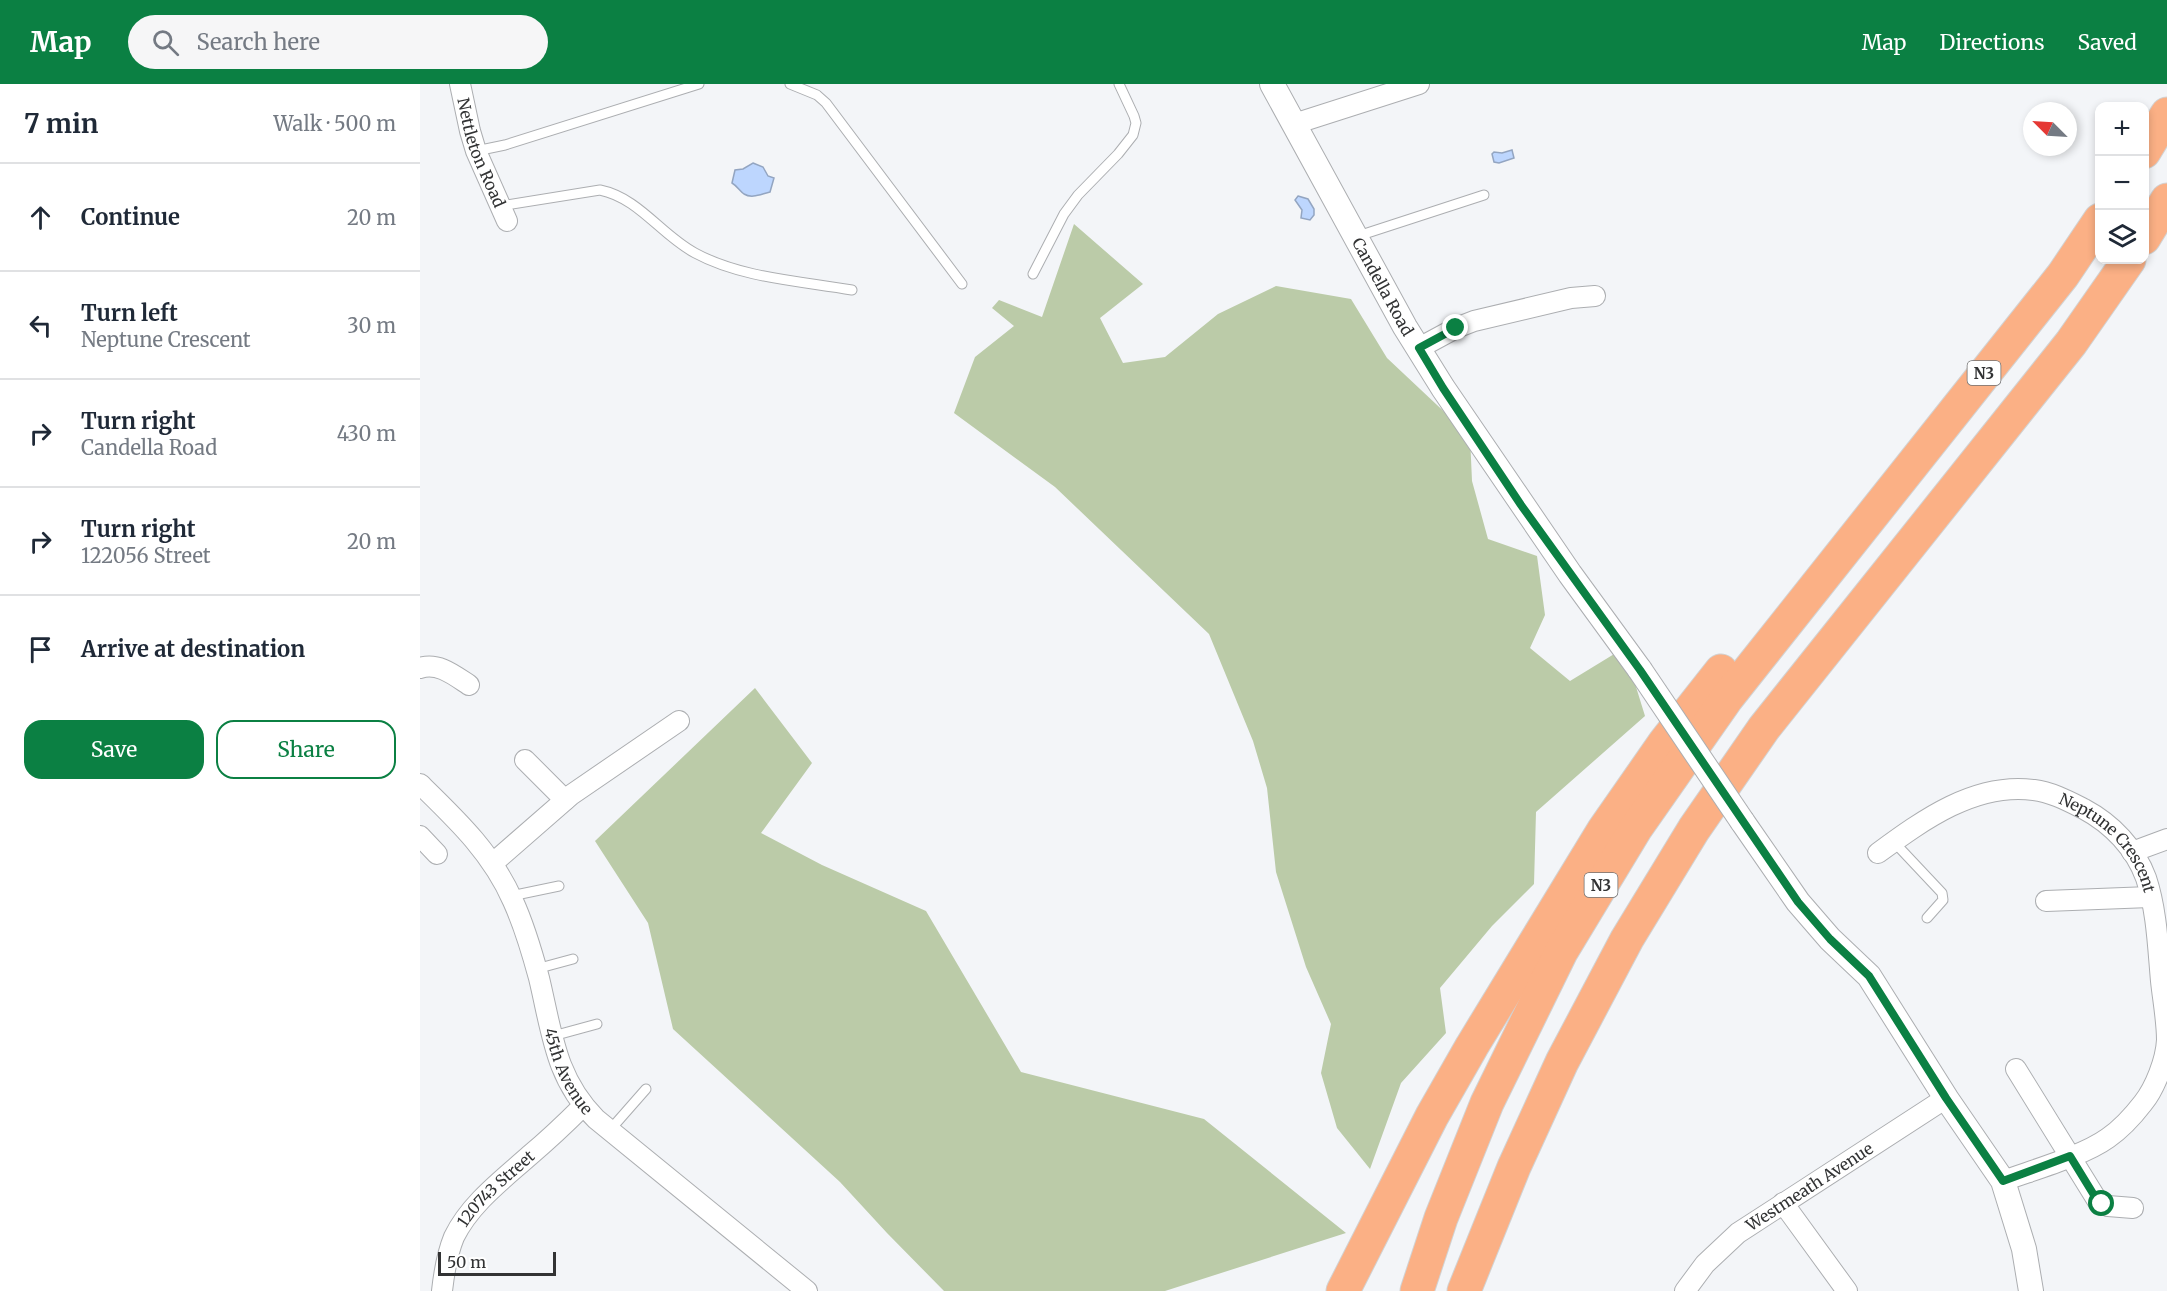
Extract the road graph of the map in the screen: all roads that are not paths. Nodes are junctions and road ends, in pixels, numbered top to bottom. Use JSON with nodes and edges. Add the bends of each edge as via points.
{"nodes":[{"id":1,"x":460,"y":84,"type":"edge"},
{"id":2,"x":699,"y":84,"type":"edge"},
{"id":3,"x":790,"y":84,"type":"edge"},
{"id":4,"x":1119,"y":84,"type":"edge"},
{"id":5,"x":1272,"y":84,"type":"edge"},
{"id":6,"x":1419,"y":84,"type":"edge"},
{"id":7,"x":2167,"y":114,"type":"edge"},
{"id":8,"x":1294,"y":124,"type":"junction"},
{"id":9,"x":2149,"y":145,"type":"edge"},
{"id":10,"x":476,"y":152,"type":"junction"},
{"id":11,"x":1484,"y":195,"type":"dead end"},
{"id":12,"x":2167,"y":200,"type":"edge"},
{"id":13,"x":504,"y":214,"type":"joint"},
{"id":14,"x":2095,"y":227,"type":"edge"},
{"id":15,"x":2149,"y":231,"type":"edge"},
{"id":16,"x":1356,"y":237,"type":"junction"},
{"id":17,"x":2126,"y":264,"type":"edge"},
{"id":18,"x":1033,"y":274,"type":"dead end"},
{"id":19,"x":962,"y":284,"type":"dead end"},
{"id":20,"x":852,"y":290,"type":"dead end"},
{"id":21,"x":1595,"y":296,"type":"dead end"},
{"id":22,"x":1419,"y":348,"type":"junction"},
{"id":23,"x":1865,"y":524,"type":"junction"},
{"id":24,"x":420,"y":668,"type":"edge"},
{"id":25,"x":469,"y":685,"type":"dead end"},
{"id":26,"x":679,"y":721,"type":"dead end"},
{"id":27,"x":525,"y":760,"type":"dead end"},
{"id":28,"x":420,"y":784,"type":"edge"},
{"id":29,"x":565,"y":800,"type":"junction"},
{"id":30,"x":420,"y":836,"type":"edge"},
{"id":31,"x":2167,"y":839,"type":"edge"},
{"id":32,"x":1886,"y":848,"type":"joint"},
{"id":33,"x":2132,"y":852,"type":"junction"},
{"id":34,"x":437,"y":854,"type":"dead end"},
{"id":35,"x":494,"y":863,"type":"junction"},
{"id":36,"x":559,"y":886,"type":"dead end"},
{"id":37,"x":511,"y":896,"type":"junction"},
{"id":38,"x":2150,"y":897,"type":"junction"},
{"id":39,"x":2046,"y":901,"type":"dead end"},
{"id":40,"x":1927,"y":918,"type":"dead end"},
{"id":41,"x":573,"y":959,"type":"dead end"},
{"id":42,"x":536,"y":969,"type":"junction"},
{"id":43,"x":597,"y":1024,"type":"dead end"},
{"id":44,"x":553,"y":1036,"type":"junction"},
{"id":45,"x":1472,"y":1046,"type":"junction"},
{"id":46,"x":2165,"y":1061,"type":"edge"},
{"id":47,"x":2016,"y":1069,"type":"dead end"},
{"id":48,"x":646,"y":1089,"type":"dead end"},
{"id":49,"x":1946,"y":1098,"type":"junction"},
{"id":50,"x":583,"y":1106,"type":"junction"},
{"id":51,"x":610,"y":1130,"type":"junction"},
{"id":52,"x":2070,"y":1156,"type":"junction"},
{"id":53,"x":2003,"y":1181,"type":"junction"},
{"id":54,"x":1783,"y":1203,"type":"junction"},
{"id":55,"x":2133,"y":1208,"type":"dead end"},
{"id":56,"x":1477,"y":1259,"type":"junction"},
{"id":57,"x":442,"y":1291,"type":"edge"},
{"id":58,"x":807,"y":1291,"type":"edge"},
{"id":59,"x":1343,"y":1291,"type":"edge"},
{"id":60,"x":1365,"y":1291,"type":"edge"},
{"id":61,"x":1417,"y":1291,"type":"edge"},
{"id":62,"x":1464,"y":1291,"type":"edge"},
{"id":63,"x":1473,"y":1291,"type":"edge"},
{"id":64,"x":1685,"y":1291,"type":"edge"},
{"id":65,"x":1847,"y":1291,"type":"edge"},
{"id":66,"x":2031,"y":1291,"type":"edge"}],
"edges":[{"from":1,"to":10,"type":"street","name":"Nettleton Road"},
{"from":2,"to":10,"type":"lane"},
{"from":3,"to":19,"type":"lane","via":[[826,103]]},
{"from":4,"to":18,"type":"lane","via":[[1136,123],[1133,135],[1064,214]]},
{"from":5,"to":8,"type":"street","name":"Candella Road"},
{"from":6,"to":8,"type":"street"},
{"from":7,"to":9,"type":"highway"},
{"from":8,"to":16,"type":"street","name":"Candella Road"},
{"from":10,"to":13,"type":"street","name":"Nettleton Road"},
{"from":11,"to":16,"type":"lane"},
{"from":12,"to":15,"type":"highway"},
{"from":13,"to":20,"type":"lane","via":[[600,190],[625,200],[696,254],[729,267]]},
{"from":14,"to":23,"type":"highway","number":"N3","via":[[2063,275]]},
{"from":16,"to":22,"type":"street","name":"Candella Road"},
{"from":17,"to":56,"type":"highway","via":[[2071,343],[1764,728],[1695,829],[1627,939],[1562,1062]]},
{"from":21,"to":22,"type":"street","via":[[1570,298],[1474,321]]},
{"from":22,"to":49,"type":"street","name":"Candella Road","bridge":true,"via":[[1521,505],[1640,670],[1798,902],[1869,976]]},
{"from":23,"to":45,"type":"highway","via":[[1730,659],[1665,742],[1603,831]]},
{"from":23,"to":61,"type":"highway","number":"N3","via":[[1727,698],[1636,828],[1561,952],[1487,1103]]},
{"from":24,"to":25,"type":"street","via":[[442,669]]},
{"from":26,"to":29,"type":"street"},
{"from":27,"to":29,"type":"street"},
{"from":28,"to":35,"type":"street","name":"45th Avenue"},
{"from":29,"to":35,"type":"street"},
{"from":30,"to":34,"type":"street"},
{"from":31,"to":33,"type":"street"},
{"from":32,"to":33,"type":"street","name":"Neptune Crescent","via":[[1965,799],[1997,790],[2034,790],[2100,817]]},
{"from":32,"to":40,"type":"lane","via":[[1942,893],[1942,900]]},
{"from":33,"to":38,"type":"street","name":"Neptune Crescent","via":[[2146,878]]},
{"from":35,"to":37,"type":"street","name":"45th Avenue"},
{"from":36,"to":37,"type":"lane"},
{"from":37,"to":42,"type":"street","name":"45th Avenue"},
{"from":38,"to":39,"type":"street"},
{"from":38,"to":46,"type":"street","name":"Neptune Crescent","via":[[2157,927],[2167,1040]]},
{"from":41,"to":42,"type":"lane"},
{"from":42,"to":44,"type":"street","name":"45th Avenue"},
{"from":43,"to":44,"type":"lane"},
{"from":44,"to":50,"type":"street","name":"45th Avenue","via":[[561,1067]]},
{"from":45,"to":59,"type":"highway"},
{"from":45,"to":60,"type":"highway"},
{"from":46,"to":52,"type":"street","name":"Neptune Crescent","via":[[2145,1101],[2130,1120],[2107,1139]]},
{"from":47,"to":52,"type":"street"},
{"from":48,"to":51,"type":"lane"},
{"from":49,"to":53,"type":"street","name":"Candella Road"},
{"from":49,"to":54,"type":"street","name":"Westmeath Avenue"},
{"from":50,"to":51,"type":"street","name":"45th Avenue"},
{"from":50,"to":57,"type":"street","name":"120743 Street","via":[[480,1201],[464,1221],[454,1238]]},
{"from":51,"to":58,"type":"street","name":"45th Avenue"},
{"from":52,"to":53,"type":"street","name":"Neptune Crescent"},
{"from":52,"to":55,"type":"street","via":[[2097,1200],[2108,1206]]},
{"from":53,"to":66,"type":"street","name":"Candella Road","via":[[2024,1249]]},
{"from":54,"to":64,"type":"street","name":"Westmeath Avenue","via":[[1738,1233],[1705,1264]]},
{"from":54,"to":65,"type":"street"},
{"from":56,"to":62,"type":"highway"},
{"from":56,"to":63,"type":"highway"}]}
